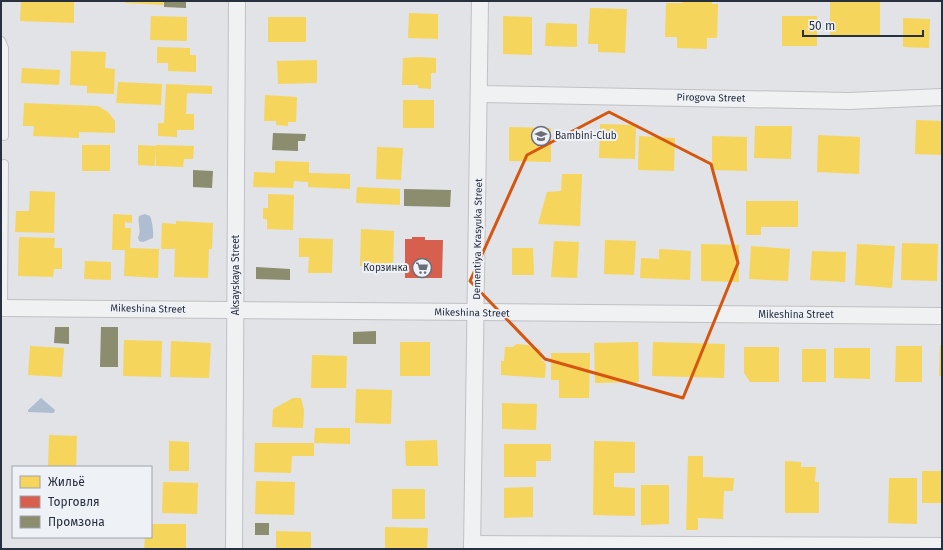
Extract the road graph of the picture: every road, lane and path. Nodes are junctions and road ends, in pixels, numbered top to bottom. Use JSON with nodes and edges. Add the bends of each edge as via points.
{"nodes":[{"id":1,"x":237,"y":1,"type":"edge"},
{"id":2,"x":480,"y":1,"type":"edge"},
{"id":3,"x":1,"y":41,"type":"edge"},
{"id":4,"x":480,"y":94,"type":"junction"},
{"id":5,"x":942,"y":97,"type":"edge"},
{"id":6,"x":4,"y":136,"type":"dead end"},
{"id":7,"x":4,"y":164,"type":"dead end"},
{"id":8,"x":3,"y":308,"type":"joint"},
{"id":9,"x":235,"y":310,"type":"junction"},
{"id":10,"x":476,"y":313,"type":"junction"},
{"id":11,"x":942,"y":316,"type":"edge"},
{"id":12,"x":942,"y":546,"type":"edge"},
{"id":13,"x":472,"y":547,"type":"edge"},
{"id":14,"x":234,"y":549,"type":"edge"}],
"edges":[{"from":1,"to":9,"type":"street","name":"Aksayskaya Street"},
{"from":2,"to":4,"type":"street","name":"Dementiya Krasyuka Street"},
{"from":3,"to":6,"type":"lane","via":[[4,48]]},
{"from":4,"to":5,"type":"street","name":"Pirogova Street","via":[[849,101]]},
{"from":4,"to":10,"type":"street","name":"Dementiya Krasyuka Street"},
{"from":7,"to":8,"type":"lane"},
{"from":8,"to":9,"type":"street","name":"Mikeshina Street"},
{"from":9,"to":10,"type":"street","name":"Mikeshina Street"},
{"from":9,"to":14,"type":"street","name":"Aksayskaya Street"},
{"from":10,"to":11,"type":"street","name":"Mikeshina Street"},
{"from":10,"to":13,"type":"street","name":"Dementiya Krasyuka Street"},
{"from":12,"to":13,"type":"street"}]}
